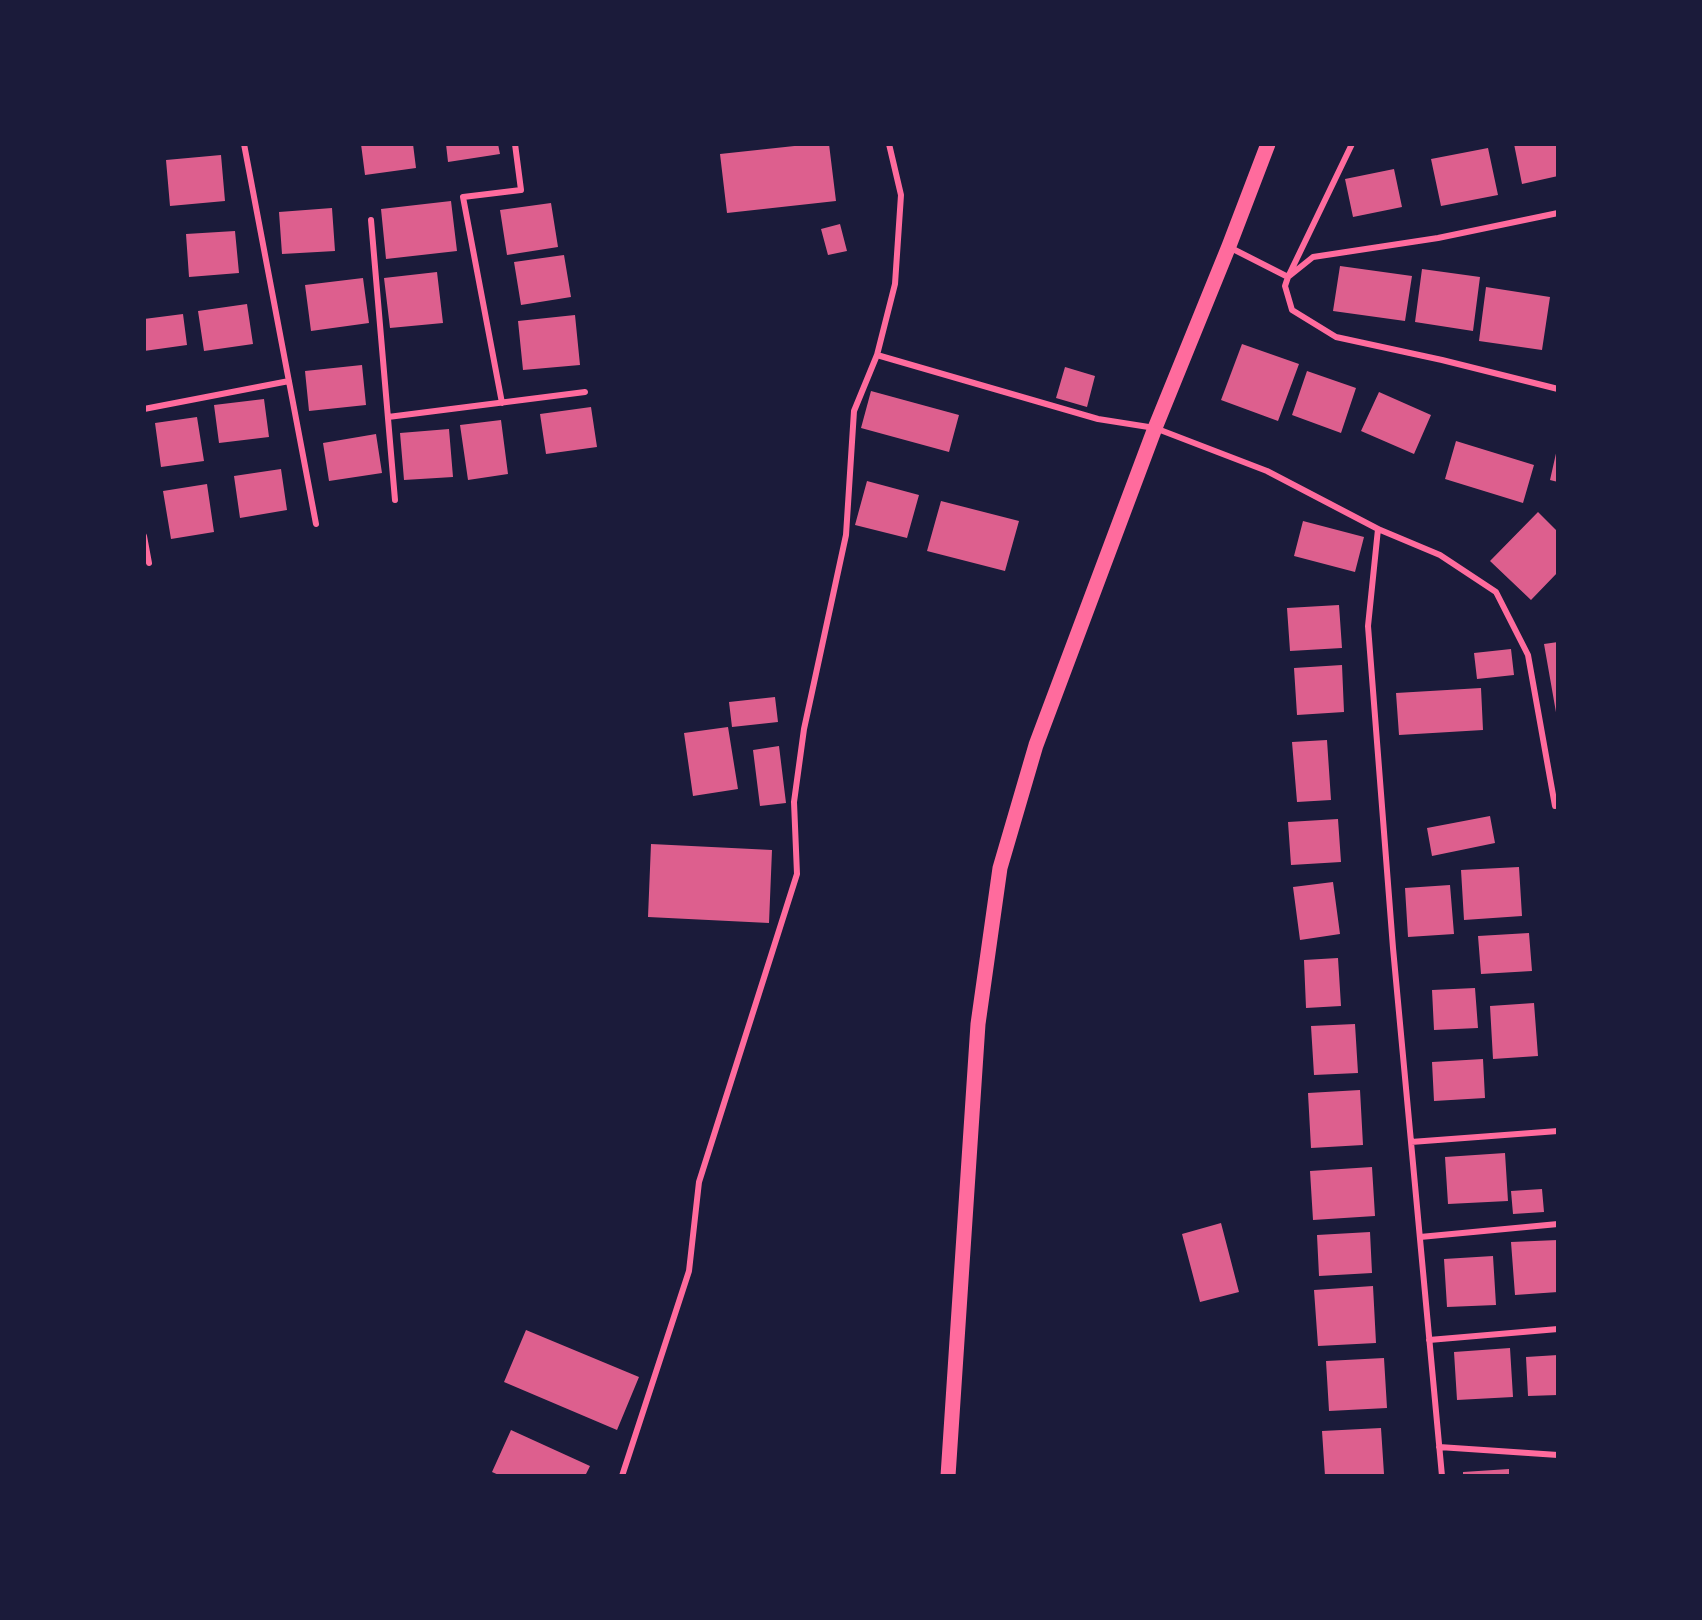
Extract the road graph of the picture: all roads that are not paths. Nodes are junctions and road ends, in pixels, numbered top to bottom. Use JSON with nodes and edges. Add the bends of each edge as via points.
{"nodes":[{"id":1,"x":244,"y":144,"type":"edge"},
{"id":2,"x":515,"y":144,"type":"edge"},
{"id":3,"x":889,"y":144,"type":"edge"},
{"id":4,"x":1268,"y":144,"type":"edge"},
{"id":5,"x":1352,"y":144,"type":"edge"},
{"id":6,"x":1558,"y":213,"type":"edge"},
{"id":7,"x":371,"y":220,"type":"dead end"},
{"id":8,"x":1229,"y":246,"type":"junction"},
{"id":9,"x":1288,"y":277,"type":"junction"},
{"id":10,"x":877,"y":355,"type":"junction"},
{"id":11,"x":289,"y":381,"type":"junction"},
{"id":12,"x":1558,"y":389,"type":"edge"},
{"id":13,"x":585,"y":392,"type":"dead end"},
{"id":14,"x":502,"y":404,"type":"junction"},
{"id":15,"x":144,"y":409,"type":"edge"},
{"id":16,"x":388,"y":417,"type":"junction"},
{"id":17,"x":1155,"y":429,"type":"junction"},
{"id":18,"x":394,"y":500,"type":"dead end"},
{"id":19,"x":316,"y":524,"type":"dead end"},
{"id":20,"x":1378,"y":529,"type":"junction"},
{"id":21,"x":144,"y":536,"type":"edge"},
{"id":22,"x":149,"y":563,"type":"dead end"},
{"id":23,"x":1558,"y":805,"type":"edge"},
{"id":24,"x":1558,"y":1131,"type":"edge"},
{"id":25,"x":1411,"y":1142,"type":"junction"},
{"id":26,"x":1558,"y":1224,"type":"edge"},
{"id":27,"x":1420,"y":1237,"type":"junction"},
{"id":28,"x":1558,"y":1329,"type":"edge"},
{"id":29,"x":1430,"y":1340,"type":"junction"},
{"id":30,"x":1439,"y":1448,"type":"junction"},
{"id":31,"x":1558,"y":1455,"type":"edge"},
{"id":32,"x":622,"y":1476,"type":"edge"},
{"id":33,"x":948,"y":1476,"type":"edge"},
{"id":34,"x":1442,"y":1476,"type":"edge"}],
"edges":[{"from":1,"to":11,"type":"street"},
{"from":2,"to":14,"type":"street","via":[[521,190],[463,197]]},
{"from":3,"to":10,"type":"street","via":[[901,195],[896,284]]},
{"from":4,"to":8,"type":"main road"},
{"from":5,"to":9,"type":"street"},
{"from":6,"to":9,"type":"street","via":[[1438,238],[1313,257]]},
{"from":7,"to":16,"type":"street"},
{"from":8,"to":9,"type":"street"},
{"from":8,"to":17,"type":"main road"},
{"from":9,"to":12,"type":"street","via":[[1285,286],[1292,310],[1336,337]]},
{"from":10,"to":17,"type":"street","via":[[1098,419]]},
{"from":10,"to":32,"type":"street","via":[[854,411],[846,535],[804,729],[794,802],[797,874],[699,1182],[689,1271]]},
{"from":11,"to":15,"type":"street"},
{"from":11,"to":19,"type":"street"},
{"from":13,"to":14,"type":"street"},
{"from":14,"to":16,"type":"street"},
{"from":16,"to":18,"type":"street"},
{"from":17,"to":20,"type":"street","via":[[1267,471]]},
{"from":17,"to":33,"type":"main road","via":[[1036,745],[1000,868],[978,1024]]},
{"from":20,"to":23,"type":"street","via":[[1440,555],[1496,592],[1528,656],[1555,806]]},
{"from":20,"to":25,"type":"street","via":[[1368,626]]},
{"from":21,"to":22,"type":"street"},
{"from":24,"to":25,"type":"street"},
{"from":25,"to":27,"type":"street"},
{"from":26,"to":27,"type":"street"},
{"from":27,"to":29,"type":"street"},
{"from":28,"to":29,"type":"street"},
{"from":29,"to":30,"type":"street"},
{"from":30,"to":31,"type":"street"},
{"from":30,"to":34,"type":"street"}]}
